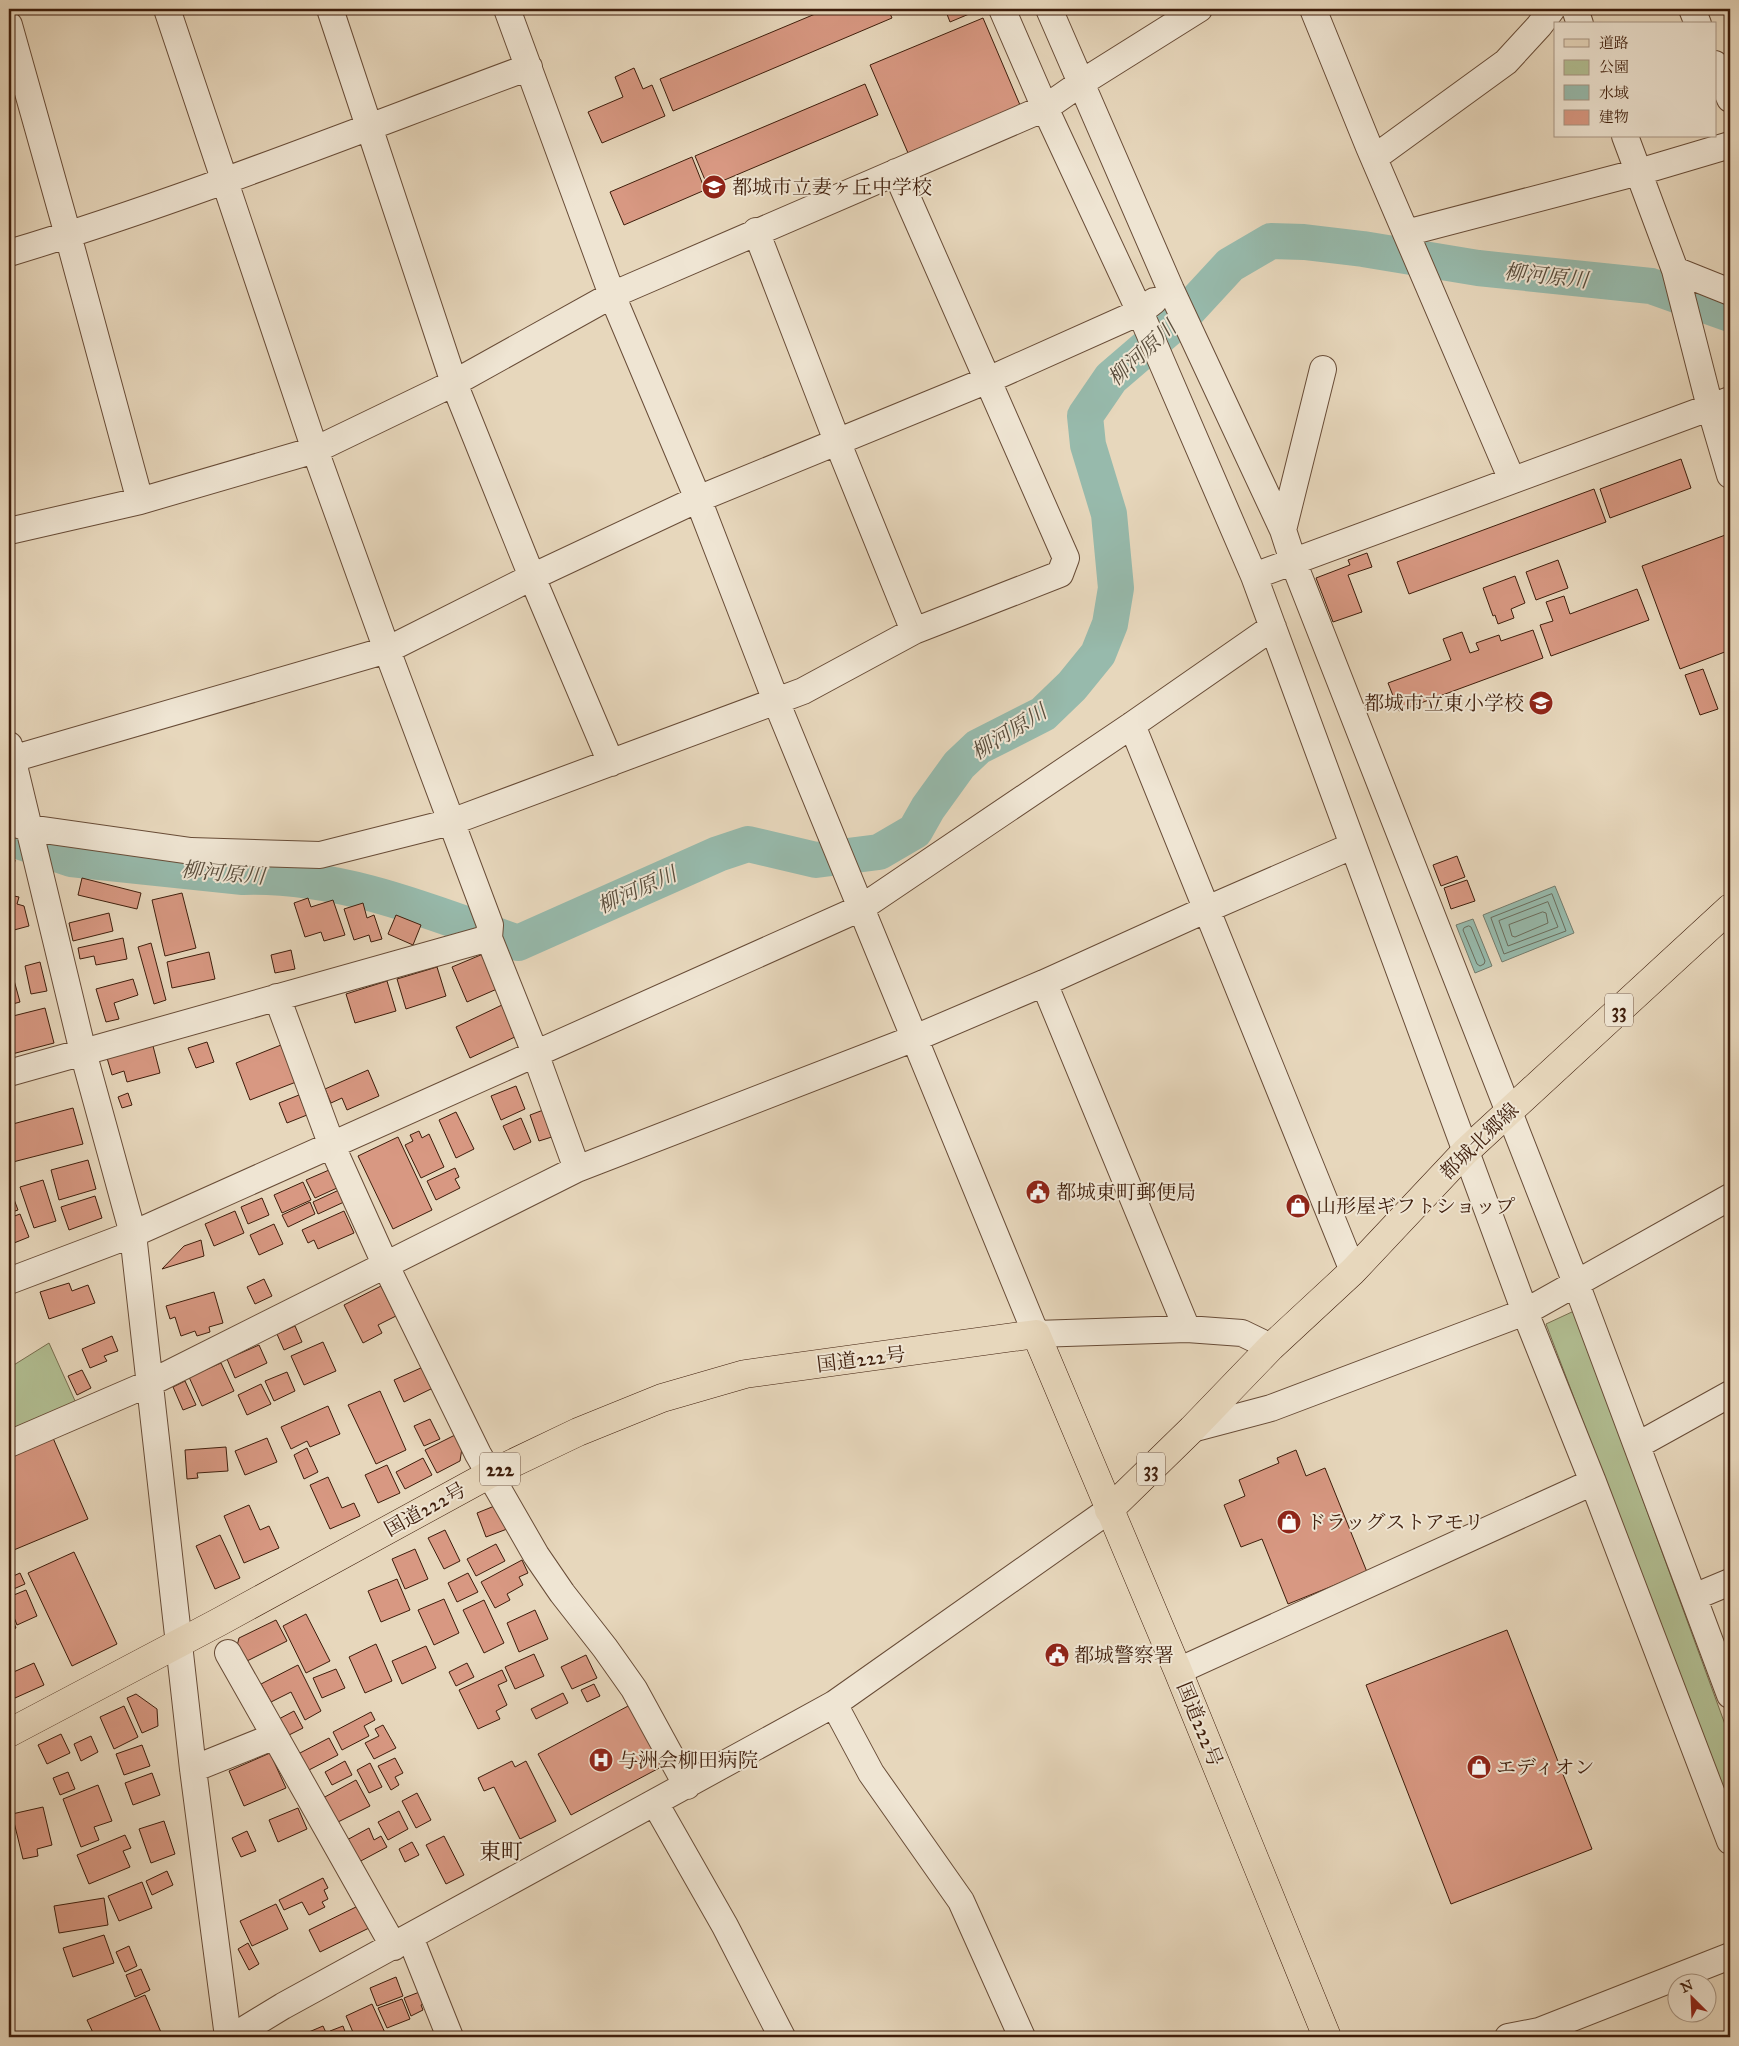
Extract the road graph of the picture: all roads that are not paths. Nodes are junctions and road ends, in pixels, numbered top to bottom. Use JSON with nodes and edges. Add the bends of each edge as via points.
{"nodes":[{"id":1,"x":167,"y":9,"type":"edge"},
{"id":2,"x":330,"y":9,"type":"edge"},
{"id":3,"x":507,"y":9,"type":"edge"},
{"id":4,"x":1002,"y":9,"type":"edge"},
{"id":5,"x":1049,"y":9,"type":"edge"},
{"id":6,"x":1199,"y":9,"type":"edge"},
{"id":7,"x":1312,"y":9,"type":"edge"},
{"id":8,"x":1552,"y":9,"type":"edge"},
{"id":9,"x":1574,"y":9,"type":"edge"},
{"id":10,"x":1692,"y":9,"type":"edge"},
{"id":11,"x":1579,"y":22,"type":"edge"},
{"id":12,"x":1697,"y":22,"type":"edge"},
{"id":13,"x":9,"y":25,"type":"edge"},
{"id":14,"x":1716,"y":66,"type":"edge"},
{"id":15,"x":529,"y":67,"type":"junction"},
{"id":16,"x":1081,"y":83,"type":"junction"},
{"id":17,"x":1730,"y":99,"type":"edge"},
{"id":18,"x":1045,"y":108,"type":"junction"},
{"id":19,"x":369,"y":126,"type":"junction"},
{"id":20,"x":1626,"y":138,"type":"edge"},
{"id":21,"x":1730,"y":145,"type":"edge"},
{"id":22,"x":1374,"y":158,"type":"junction"},
{"id":23,"x":896,"y":172,"type":"junction"},
{"id":24,"x":1639,"y":172,"type":"junction"},
{"id":25,"x":226,"y":181,"type":"junction"},
{"id":26,"x":756,"y":231,"type":"junction"},
{"id":27,"x":1406,"y":233,"type":"junction"},
{"id":28,"x":68,"y":235,"type":"junction"},
{"id":29,"x":9,"y":253,"type":"edge"},
{"id":30,"x":1676,"y":273,"type":"junction"},
{"id":31,"x":1170,"y":289,"type":"junction"},
{"id":32,"x":1730,"y":292,"type":"edge"},
{"id":33,"x":612,"y":295,"type":"junction"},
{"id":34,"x":1140,"y":313,"type":"junction"},
{"id":35,"x":1323,"y":370,"type":"dead end"},
{"id":36,"x":988,"y":380,"type":"junction"},
{"id":37,"x":454,"y":383,"type":"junction"},
{"id":38,"x":1720,"y":404,"type":"edge"},
{"id":39,"x":837,"y":440,"type":"junction"},
{"id":40,"x":315,"y":450,"type":"junction"},
{"id":41,"x":1730,"y":475,"type":"edge"},
{"id":42,"x":1512,"y":480,"type":"junction"},
{"id":43,"x":698,"y":499,"type":"junction"},
{"id":44,"x":140,"y":501,"type":"junction"},
{"id":45,"x":1283,"y":530,"type":"junction"},
{"id":46,"x":9,"y":531,"type":"edge"},
{"id":47,"x":1293,"y":561,"type":"junction"},
{"id":48,"x":1254,"y":576,"type":"junction"},
{"id":49,"x":532,"y":577,"type":"junction"},
{"id":50,"x":1273,"y":627,"type":"junction"},
{"id":51,"x":914,"y":631,"type":"junction"},
{"id":52,"x":387,"y":650,"type":"junction"},
{"id":53,"x":776,"y":701,"type":"junction"},
{"id":54,"x":1132,"y":725,"type":"junction"},
{"id":55,"x":10,"y":752,"type":"edge"},
{"id":56,"x":611,"y":763,"type":"junction"},
{"id":57,"x":451,"y":822,"type":"junction"},
{"id":58,"x":19,"y":825,"type":"edge"},
{"id":59,"x":1352,"y":846,"type":"junction"},
{"id":60,"x":861,"y":908,"type":"junction"},
{"id":61,"x":1730,"y":908,"type":"edge"},
{"id":62,"x":1205,"y":910,"type":"junction"},
{"id":63,"x":490,"y":931,"type":"junction"},
{"id":64,"x":1044,"y":983,"type":"junction"},
{"id":65,"x":277,"y":997,"type":"junction"},
{"id":66,"x":915,"y":1038,"type":"junction"},
{"id":67,"x":83,"y":1052,"type":"junction"},
{"id":68,"x":535,"y":1053,"type":"junction"},
{"id":69,"x":9,"y":1073,"type":"edge"},
{"id":70,"x":1509,"y":1113,"type":"junction"},
{"id":71,"x":332,"y":1146,"type":"junction"},
{"id":72,"x":1465,"y":1152,"type":"junction"},
{"id":73,"x":578,"y":1169,"type":"junction"},
{"id":74,"x":1730,"y":1197,"type":"edge"},
{"id":75,"x":133,"y":1234,"type":"junction"},
{"id":76,"x":386,"y":1266,"type":"junction"},
{"id":77,"x":1353,"y":1271,"type":"junction"},
{"id":78,"x":9,"y":1281,"type":"edge"},
{"id":79,"x":1576,"y":1283,"type":"junction"},
{"id":80,"x":1525,"y":1312,"type":"junction"},
{"id":81,"x":1187,"y":1329,"type":"junction"},
{"id":82,"x":1036,"y":1334,"type":"junction"},
{"id":83,"x":1272,"y":1347,"type":"junction"},
{"id":84,"x":148,"y":1384,"type":"junction"},
{"id":85,"x":1730,"y":1394,"type":"edge"},
{"id":86,"x":1192,"y":1429,"type":"junction"},
{"id":87,"x":9,"y":1444,"type":"edge"},
{"id":88,"x":1638,"y":1445,"type":"junction"},
{"id":89,"x":490,"y":1474,"type":"junction"},
{"id":90,"x":1593,"y":1482,"type":"junction"},
{"id":91,"x":1109,"y":1510,"type":"junction"},
{"id":92,"x":1730,"y":1582,"type":"edge"},
{"id":93,"x":1694,"y":1597,"type":"junction"},
{"id":94,"x":178,"y":1644,"type":"junction"},
{"id":95,"x":228,"y":1653,"type":"dead end"},
{"id":96,"x":1178,"y":1671,"type":"junction"},
{"id":97,"x":1730,"y":1695,"type":"edge"},
{"id":98,"x":834,"y":1704,"type":"junction"},
{"id":99,"x":9,"y":1733,"type":"edge"},
{"id":100,"x":275,"y":1736,"type":"junction"},
{"id":101,"x":192,"y":1769,"type":"junction"},
{"id":102,"x":687,"y":1786,"type":"junction"},
{"id":103,"x":655,"y":1803,"type":"junction"},
{"id":104,"x":1730,"y":1841,"type":"edge"},
{"id":105,"x":402,"y":1942,"type":"junction"},
{"id":106,"x":1730,"y":1956,"type":"edge"},
{"id":107,"x":230,"y":2037,"type":"edge"},
{"id":108,"x":450,"y":2037,"type":"edge"},
{"id":109,"x":782,"y":2037,"type":"edge"},
{"id":110,"x":1021,"y":2037,"type":"edge"},
{"id":111,"x":1327,"y":2037,"type":"edge"},
{"id":112,"x":1508,"y":2037,"type":"edge"}],
"edges":[{"from":1,"to":25,"type":"street"},
{"from":2,"to":19,"type":"street"},
{"from":3,"to":15,"type":"street"},
{"from":4,"to":18,"type":"street"},
{"from":5,"to":16,"type":"street"},
{"from":6,"to":16,"type":"street"},
{"from":7,"to":22,"type":"street"},
{"from":8,"to":22,"type":"street","via":[[1506,62]]},
{"from":9,"to":11,"type":"street"},
{"from":10,"to":12,"type":"street"},
{"from":13,"to":28,"type":"street"},
{"from":14,"to":17,"type":"street"},
{"from":15,"to":19,"type":"street"},
{"from":15,"to":33,"type":"street"},
{"from":16,"to":18,"type":"street"},
{"from":16,"to":31,"type":"street"},
{"from":18,"to":23,"type":"street"},
{"from":18,"to":34,"type":"street"},
{"from":19,"to":25,"type":"street"},
{"from":19,"to":37,"type":"street"},
{"from":20,"to":24,"type":"street"},
{"from":21,"to":24,"type":"street"},
{"from":22,"to":27,"type":"street"},
{"from":23,"to":26,"type":"street"},
{"from":23,"to":36,"type":"street"},
{"from":24,"to":27,"type":"street"},
{"from":24,"to":30,"type":"street"},
{"from":25,"to":28,"type":"street"},
{"from":25,"to":40,"type":"street"},
{"from":26,"to":33,"type":"street"},
{"from":26,"to":39,"type":"street"},
{"from":27,"to":42,"type":"street"},
{"from":28,"to":29,"type":"street"},
{"from":28,"to":44,"type":"street"},
{"from":30,"to":32,"type":"street"},
{"from":30,"to":38,"type":"street","via":[[1685,309]]},
{"from":31,"to":34,"type":"street"},
{"from":31,"to":45,"type":"street"},
{"from":33,"to":37,"type":"street"},
{"from":33,"to":43,"type":"street"},
{"from":34,"to":36,"type":"street"},
{"from":34,"to":48,"type":"street"},
{"from":35,"to":45,"type":"street"},
{"from":36,"to":39,"type":"street"},
{"from":36,"to":51,"type":"street","via":[[1066,558],[1060,574]]},
{"from":37,"to":40,"type":"street"},
{"from":37,"to":49,"type":"street"},
{"from":38,"to":41,"type":"street"},
{"from":38,"to":42,"type":"street"},
{"from":39,"to":43,"type":"street"},
{"from":39,"to":51,"type":"street"},
{"from":40,"to":44,"type":"street"},
{"from":40,"to":52,"type":"street"},
{"from":42,"to":47,"type":"street"},
{"from":43,"to":49,"type":"street"},
{"from":43,"to":53,"type":"street"},
{"from":44,"to":46,"type":"street"},
{"from":45,"to":47,"type":"street"},
{"from":47,"to":48,"type":"street"},
{"from":47,"to":70,"type":"street"},
{"from":48,"to":50,"type":"street"},
{"from":49,"to":52,"type":"street"},
{"from":49,"to":56,"type":"street"},
{"from":50,"to":54,"type":"street"},
{"from":50,"to":59,"type":"street"},
{"from":51,"to":53,"type":"street","via":[[802,691]]},
{"from":52,"to":55,"type":"street"},
{"from":52,"to":57,"type":"street"},
{"from":53,"to":56,"type":"street"},
{"from":53,"to":60,"type":"street"},
{"from":54,"to":60,"type":"street"},
{"from":54,"to":62,"type":"street"},
{"from":55,"to":58,"type":"street"},
{"from":56,"to":57,"type":"street"},
{"from":57,"to":58,"type":"street","via":[[320,855],[191,851]]},
{"from":57,"to":63,"type":"street"},
{"from":58,"to":67,"type":"street","via":[[37,865]]},
{"from":59,"to":62,"type":"street"},
{"from":59,"to":72,"type":"street"},
{"from":60,"to":66,"type":"street"},
{"from":60,"to":68,"type":"street"},
{"from":61,"to":70,"type":"main road","name":"都城北郷線","number":"33"},
{"from":62,"to":64,"type":"street"},
{"from":62,"to":77,"type":"street"},
{"from":63,"to":65,"type":"street"},
{"from":63,"to":68,"type":"street"},
{"from":64,"to":66,"type":"street"},
{"from":64,"to":81,"type":"street"},
{"from":65,"to":67,"type":"street"},
{"from":65,"to":71,"type":"street"},
{"from":66,"to":73,"type":"street"},
{"from":66,"to":82,"type":"street"},
{"from":67,"to":69,"type":"street"},
{"from":67,"to":75,"type":"street"},
{"from":68,"to":71,"type":"street"},
{"from":68,"to":73,"type":"street"},
{"from":70,"to":72,"type":"main road","name":"都城北郷線","number":"33"},
{"from":70,"to":79,"type":"street"},
{"from":71,"to":75,"type":"street"},
{"from":71,"to":76,"type":"street"},
{"from":72,"to":77,"type":"main road","name":"都城北郷線","number":"33"},
{"from":72,"to":80,"type":"street"},
{"from":73,"to":76,"type":"street"},
{"from":74,"to":79,"type":"street"},
{"from":75,"to":78,"type":"street"},
{"from":75,"to":84,"type":"street"},
{"from":76,"to":84,"type":"street"},
{"from":76,"to":89,"type":"street"},
{"from":77,"to":83,"type":"main road","name":"都城北郷線","number":"33"},
{"from":79,"to":80,"type":"street"},
{"from":79,"to":88,"type":"street"},
{"from":80,"to":86,"type":"street","via":[[1271,1408]]},
{"from":80,"to":90,"type":"street"},
{"from":81,"to":82,"type":"street"},
{"from":81,"to":83,"type":"street","via":[[1242,1333]]},
{"from":82,"to":89,"type":"main road","name":"国道222号","number":"222","via":[[745,1374],[662,1398],[578,1432]]},
{"from":82,"to":91,"type":"main road","name":"国道222号"},
{"from":83,"to":86,"type":"main road","name":"都城北郷線","number":"33"},
{"from":84,"to":87,"type":"street"},
{"from":84,"to":94,"type":"street"},
{"from":85,"to":88,"type":"street"},
{"from":86,"to":91,"type":"main road","name":"都城北郷線","number":"33"},
{"from":88,"to":93,"type":"street"},
{"from":89,"to":94,"type":"main road","name":"国道222号","number":"222"},
{"from":89,"to":102,"type":"street","via":[[562,1594],[634,1689]]},
{"from":90,"to":96,"type":"street"},
{"from":90,"to":104,"type":"street"},
{"from":91,"to":96,"type":"main road","name":"国道222号"},
{"from":91,"to":98,"type":"street"},
{"from":92,"to":93,"type":"street"},
{"from":93,"to":97,"type":"street"},
{"from":94,"to":99,"type":"main road","name":"国道222号","number":"222"},
{"from":94,"to":101,"type":"street"},
{"from":95,"to":100,"type":"street"},
{"from":96,"to":111,"type":"main road","name":"国道222号"},
{"from":98,"to":102,"type":"street"},
{"from":98,"to":110,"type":"street","via":[[871,1773],[961,1901]]},
{"from":100,"to":101,"type":"street"},
{"from":100,"to":105,"type":"street"},
{"from":101,"to":107,"type":"street"},
{"from":102,"to":103,"type":"street"},
{"from":103,"to":105,"type":"street"},
{"from":103,"to":109,"type":"street","via":[[725,1926]]},
{"from":105,"to":107,"type":"street"},
{"from":105,"to":108,"type":"street"},
{"from":106,"to":112,"type":"street","via":[[1539,2031]]}]}
